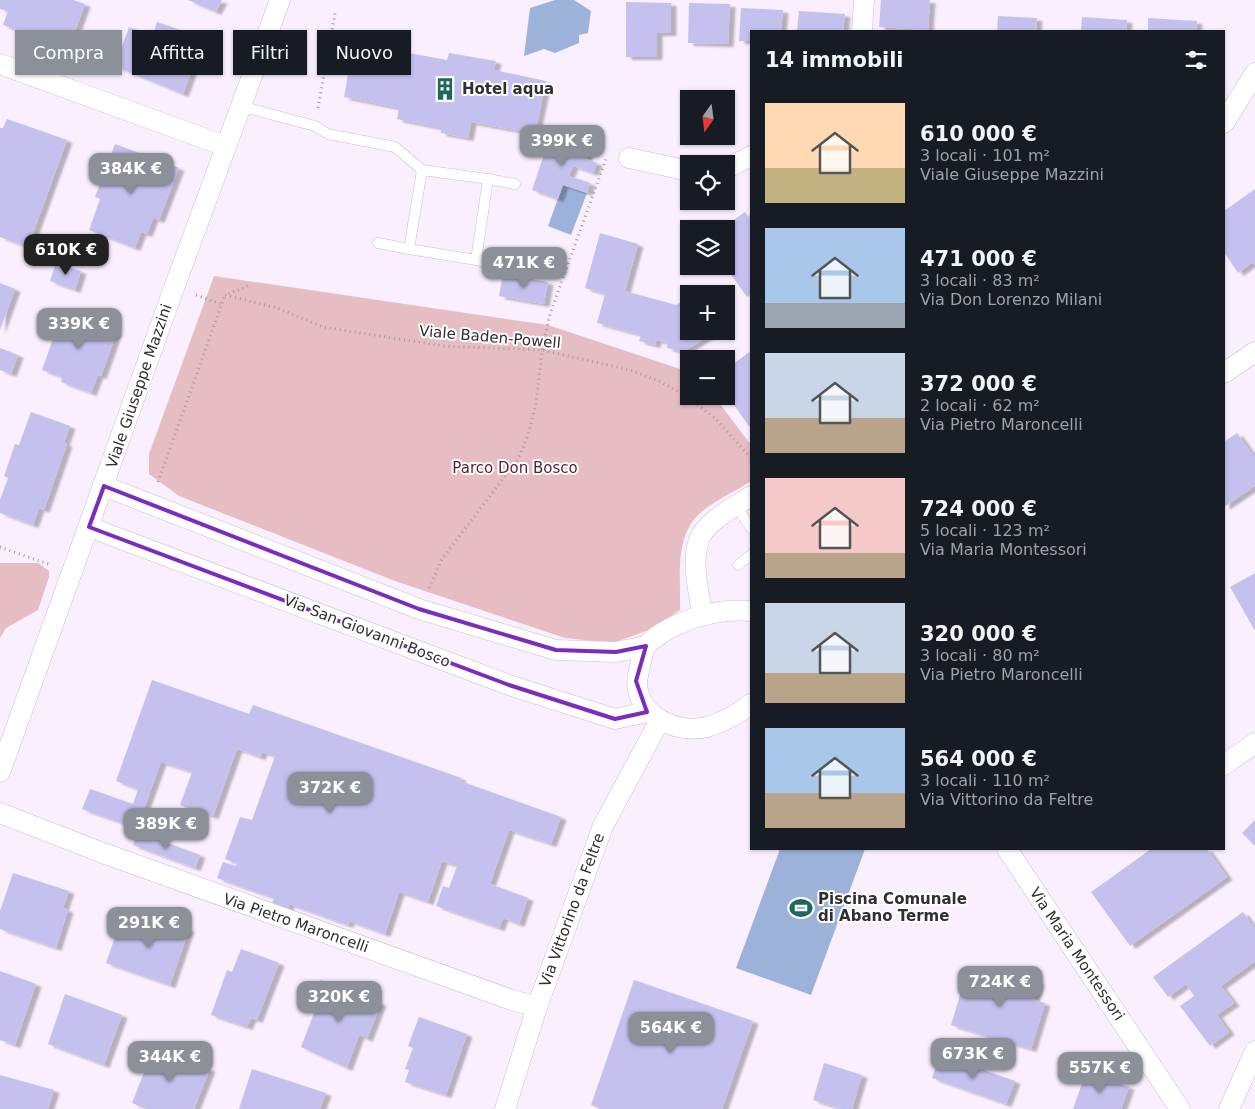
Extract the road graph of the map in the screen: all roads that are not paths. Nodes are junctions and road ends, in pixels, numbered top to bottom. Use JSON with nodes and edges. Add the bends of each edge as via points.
{"nodes":[{"id":1,"x":280,"y":0,"type":"edge"},
{"id":2,"x":864,"y":0,"type":"edge"},
{"id":3,"x":862,"y":30,"type":"edge"},
{"id":4,"x":0,"y":64,"type":"edge"},
{"id":5,"x":1255,"y":72,"type":"edge"},
{"id":6,"x":240,"y":106,"type":"junction"},
{"id":7,"x":1225,"y":121,"type":"edge"},
{"id":8,"x":225,"y":146,"type":"junction"},
{"id":9,"x":750,"y":156,"type":"edge"},
{"id":10,"x":629,"y":158,"type":"road end"},
{"id":11,"x":735,"y":164,"type":"edge"},
{"id":12,"x":422,"y":170,"type":"junction"},
{"id":13,"x":680,"y":170,"type":"edge"},
{"id":14,"x":488,"y":180,"type":"junction"},
{"id":15,"x":514,"y":184,"type":"dead end"},
{"id":16,"x":378,"y":243,"type":"dead end"},
{"id":17,"x":409,"y":249,"type":"junction"},
{"id":18,"x":476,"y":260,"type":"junction"},
{"id":19,"x":500,"y":265,"type":"dead end"},
{"id":20,"x":1255,"y":352,"type":"edge"},
{"id":21,"x":1225,"y":372,"type":"edge"},
{"id":22,"x":104,"y":486,"type":"junction"},
{"id":23,"x":743,"y":501,"type":"edge"},
{"id":24,"x":750,"y":525,"type":"edge"},
{"id":25,"x":89,"y":527,"type":"junction"},
{"id":26,"x":750,"y":556,"type":"edge"},
{"id":27,"x":738,"y":565,"type":"dead end"},
{"id":28,"x":750,"y":611,"type":"edge"},
{"id":29,"x":702,"y":614,"type":"junction"},
{"id":30,"x":646,"y":646,"type":"junction"},
{"id":31,"x":750,"y":705,"type":"edge"},
{"id":32,"x":654,"y":716,"type":"junction"},
{"id":33,"x":1255,"y":743,"type":"edge"},
{"id":34,"x":1225,"y":764,"type":"edge"},
{"id":35,"x":0,"y":772,"type":"edge"},
{"id":36,"x":0,"y":813,"type":"edge"},
{"id":37,"x":1008,"y":850,"type":"edge"},
{"id":38,"x":537,"y":1007,"type":"junction"},
{"id":39,"x":1255,"y":1051,"type":"edge"},
{"id":40,"x":505,"y":1109,"type":"edge"},
{"id":41,"x":1180,"y":1109,"type":"edge"},
{"id":42,"x":1229,"y":1109,"type":"edge"}],
"edges":[{"from":1,"to":6,"type":"street","name":"Viale Giuseppe Mazzini"},
{"from":2,"to":3,"type":"street"},
{"from":4,"to":8,"type":"street"},
{"from":5,"to":7,"type":"street"},
{"from":6,"to":8,"type":"street","name":"Viale Giuseppe Mazzini"},
{"from":6,"to":12,"type":"lane","via":[[315,126],[328,134],[396,147]]},
{"from":8,"to":22,"type":"street","name":"Viale Giuseppe Mazzini"},
{"from":9,"to":11,"type":"street"},
{"from":10,"to":13,"type":"street"},
{"from":12,"to":14,"type":"lane"},
{"from":12,"to":17,"type":"lane"},
{"from":14,"to":15,"type":"lane"},
{"from":14,"to":18,"type":"lane"},
{"from":16,"to":17,"type":"lane"},
{"from":17,"to":18,"type":"lane"},
{"from":18,"to":19,"type":"lane"},
{"from":20,"to":21,"type":"street"},
{"from":22,"to":25,"type":"street","name":"Viale Giuseppe Mazzini"},
{"from":22,"to":30,"type":"street","via":[[419,609],[556,650],[616,652]]},
{"from":23,"to":24,"type":"lane"},
{"from":23,"to":29,"type":"street","via":[[716,519],[699,539],[696,562]]},
{"from":25,"to":32,"type":"street","name":"Via San Giovanni Bosco","via":[[509,685],[615,719]]},
{"from":25,"to":35,"type":"street","name":"Viale Giuseppe Mazzini"},
{"from":26,"to":27,"type":"lane"},
{"from":28,"to":29,"type":"street"},
{"from":29,"to":30,"type":"street","via":[[670,628]]},
{"from":30,"to":32,"type":"street","via":[[636,681]]},
{"from":31,"to":32,"type":"street","name":"Via San Giovanni Bosco","via":[[737,715],[706,727],[683,727]]},
{"from":32,"to":38,"type":"street","name":"Via Vittorino da Feltre","via":[[603,826]]},
{"from":33,"to":34,"type":"street"},
{"from":36,"to":38,"type":"street","name":"Via Pietro Maroncelli","via":[[266,913]]},
{"from":37,"to":41,"type":"street","name":"Via Maria Montessori"},
{"from":38,"to":40,"type":"street","name":"Via Vittorino da Feltre"},
{"from":39,"to":42,"type":"street"}]}
